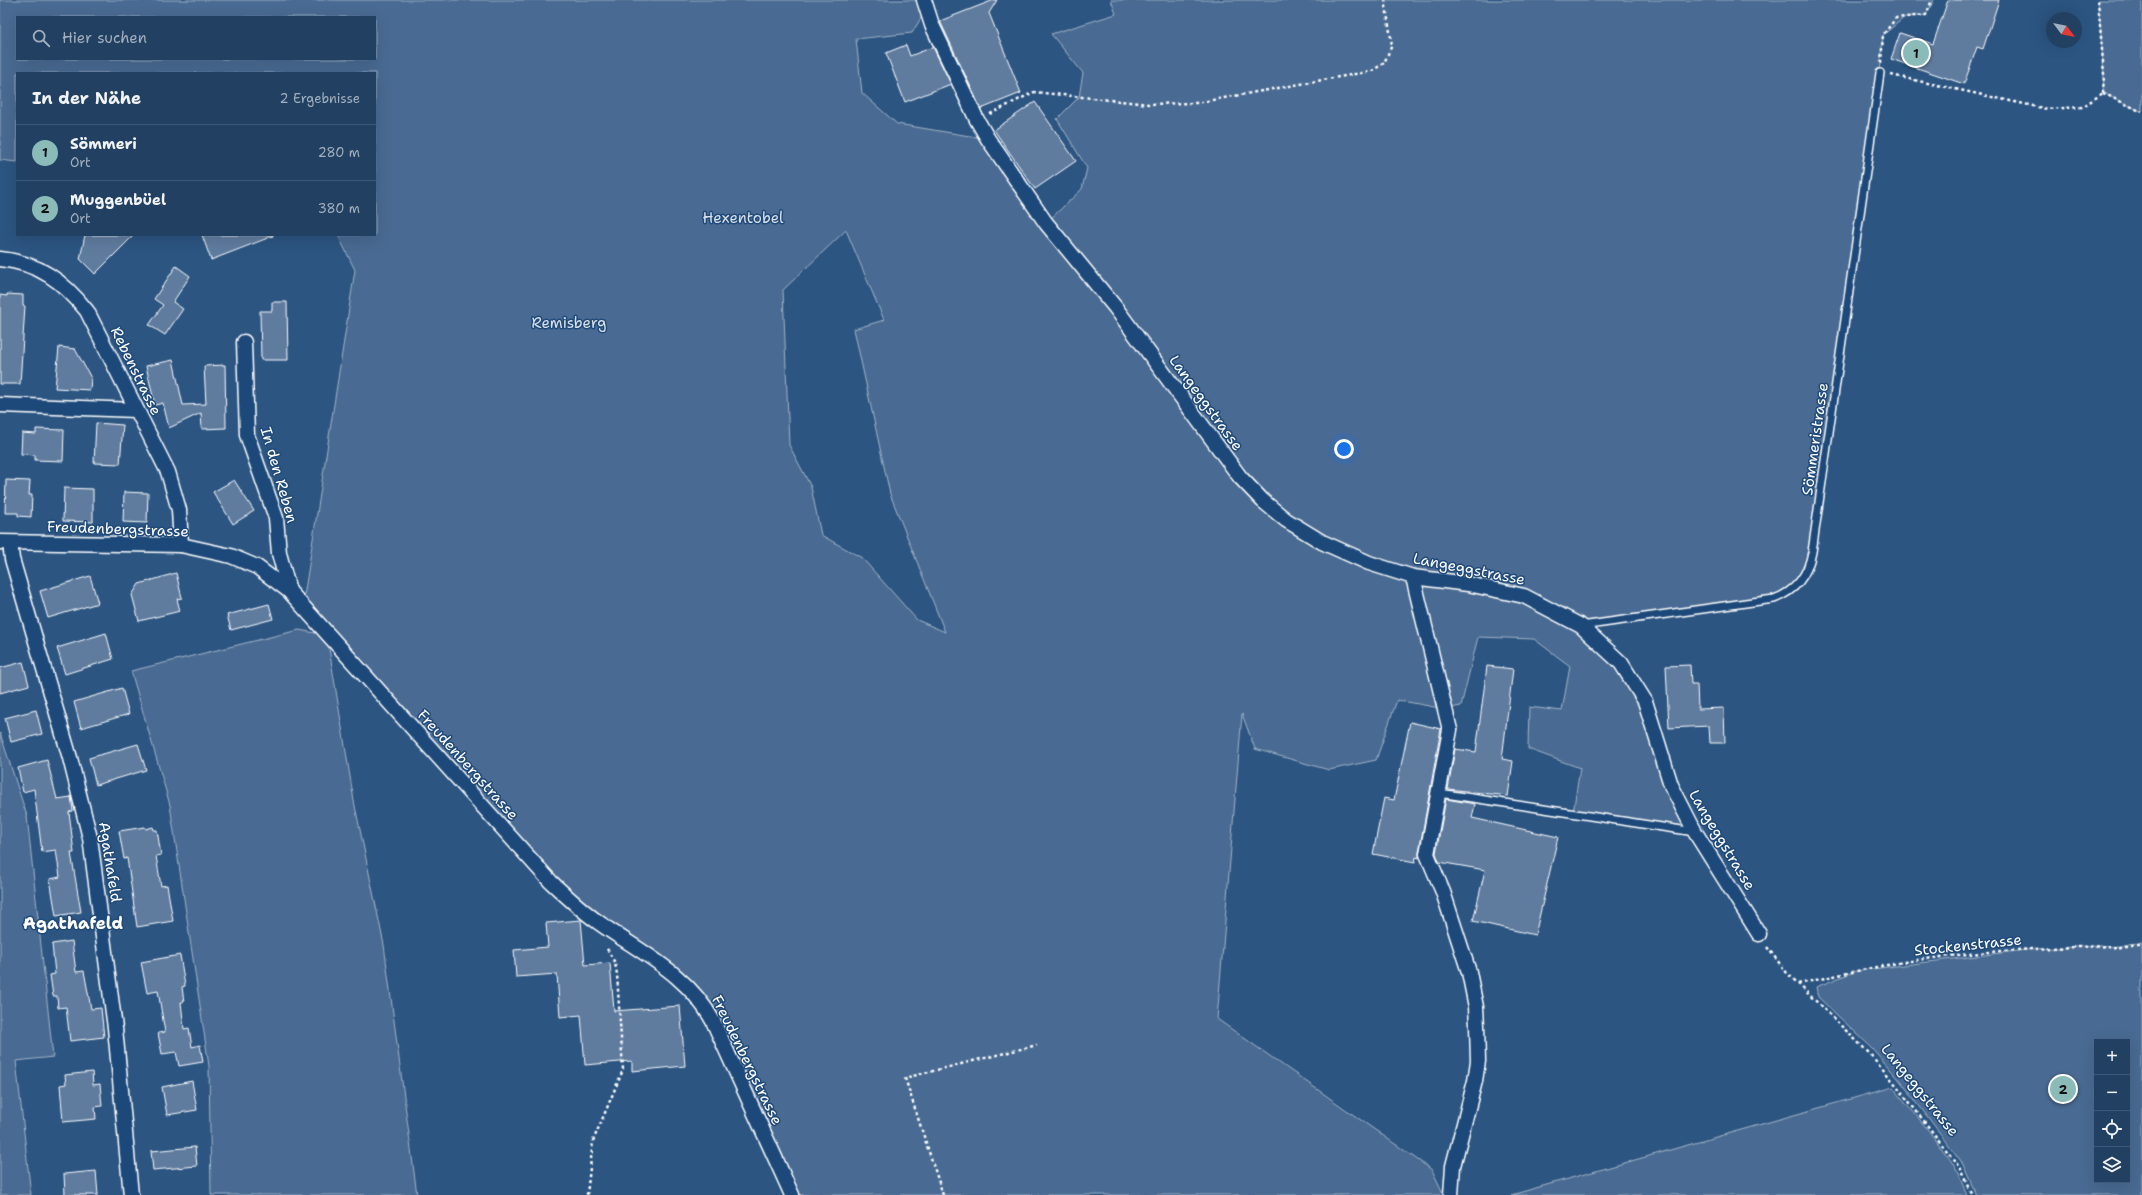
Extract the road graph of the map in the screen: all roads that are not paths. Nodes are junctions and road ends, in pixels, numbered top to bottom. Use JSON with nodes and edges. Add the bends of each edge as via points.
{"nodes":[{"id":1,"x":924,"y":0,"type":"edge"},
{"id":2,"x":1880,"y":73,"type":"road end"},
{"id":3,"x":0,"y":258,"type":"edge"},
{"id":4,"x":244,"y":342,"type":"dead end"},
{"id":5,"x":0,"y":405,"type":"edge"},
{"id":6,"x":136,"y":410,"type":"junction"},
{"id":7,"x":5,"y":542,"type":"edge"},
{"id":8,"x":181,"y":546,"type":"junction"},
{"id":9,"x":1413,"y":577,"type":"junction"},
{"id":10,"x":289,"y":592,"type":"junction"},
{"id":11,"x":1581,"y":626,"type":"junction"},
{"id":12,"x":1439,"y":793,"type":"junction"},
{"id":13,"x":1695,"y":832,"type":"junction"},
{"id":14,"x":1759,"y":934,"type":"road end"},
{"id":15,"x":131,"y":1195,"type":"edge"},
{"id":16,"x":792,"y":1195,"type":"edge"},
{"id":17,"x":1451,"y":1195,"type":"edge"}],
"edges":[{"from":1,"to":9,"type":"street","name":"Langeggstrasse","via":[[932,25],[988,139],[1046,223],[1115,307],[1240,477],[1286,520],[1322,542],[1369,563]]},
{"from":2,"to":11,"type":"lane","name":"Sömmeristrasse","via":[[1812,552],[1806,573],[1795,588],[1774,599]]},
{"from":3,"to":6,"type":"street","name":"Rebenstrasse","via":[[30,264],[72,292],[90,318]]},
{"from":4,"to":10,"type":"street","name":"In den Reben","via":[[248,435],[276,518],[279,553]]},
{"from":5,"to":6,"type":"street"},
{"from":6,"to":8,"type":"street","name":"Rebenstrasse","via":[[168,472],[179,510]]},
{"from":7,"to":8,"type":"street","name":"Freudenbergstrasse"},
{"from":7,"to":15,"type":"street","name":"Agathafeld","via":[[12,558],[68,750],[90,838],[115,1028]]},
{"from":8,"to":10,"type":"street","name":"Freudenbergstrasse","via":[[231,556],[257,567]]},
{"from":9,"to":11,"type":"street","name":"Langeggstrasse","via":[[1468,584],[1524,596]]},
{"from":9,"to":12,"type":"street","via":[[1450,730]]},
{"from":10,"to":16,"type":"street","name":"Freudenbergstrasse","via":[[551,882],[597,922],[684,982],[698,997],[713,1022]]},
{"from":11,"to":13,"type":"street","name":"Langeggstrasse","via":[[1621,663],[1645,701],[1671,785]]},
{"from":12,"to":13,"type":"lane"},
{"from":12,"to":17,"type":"street","via":[[1427,854],[1443,892],[1469,972],[1476,1007],[1478,1045],[1472,1097],[1453,1166]]},
{"from":13,"to":14,"type":"street","name":"Langeggstrasse"}]}
